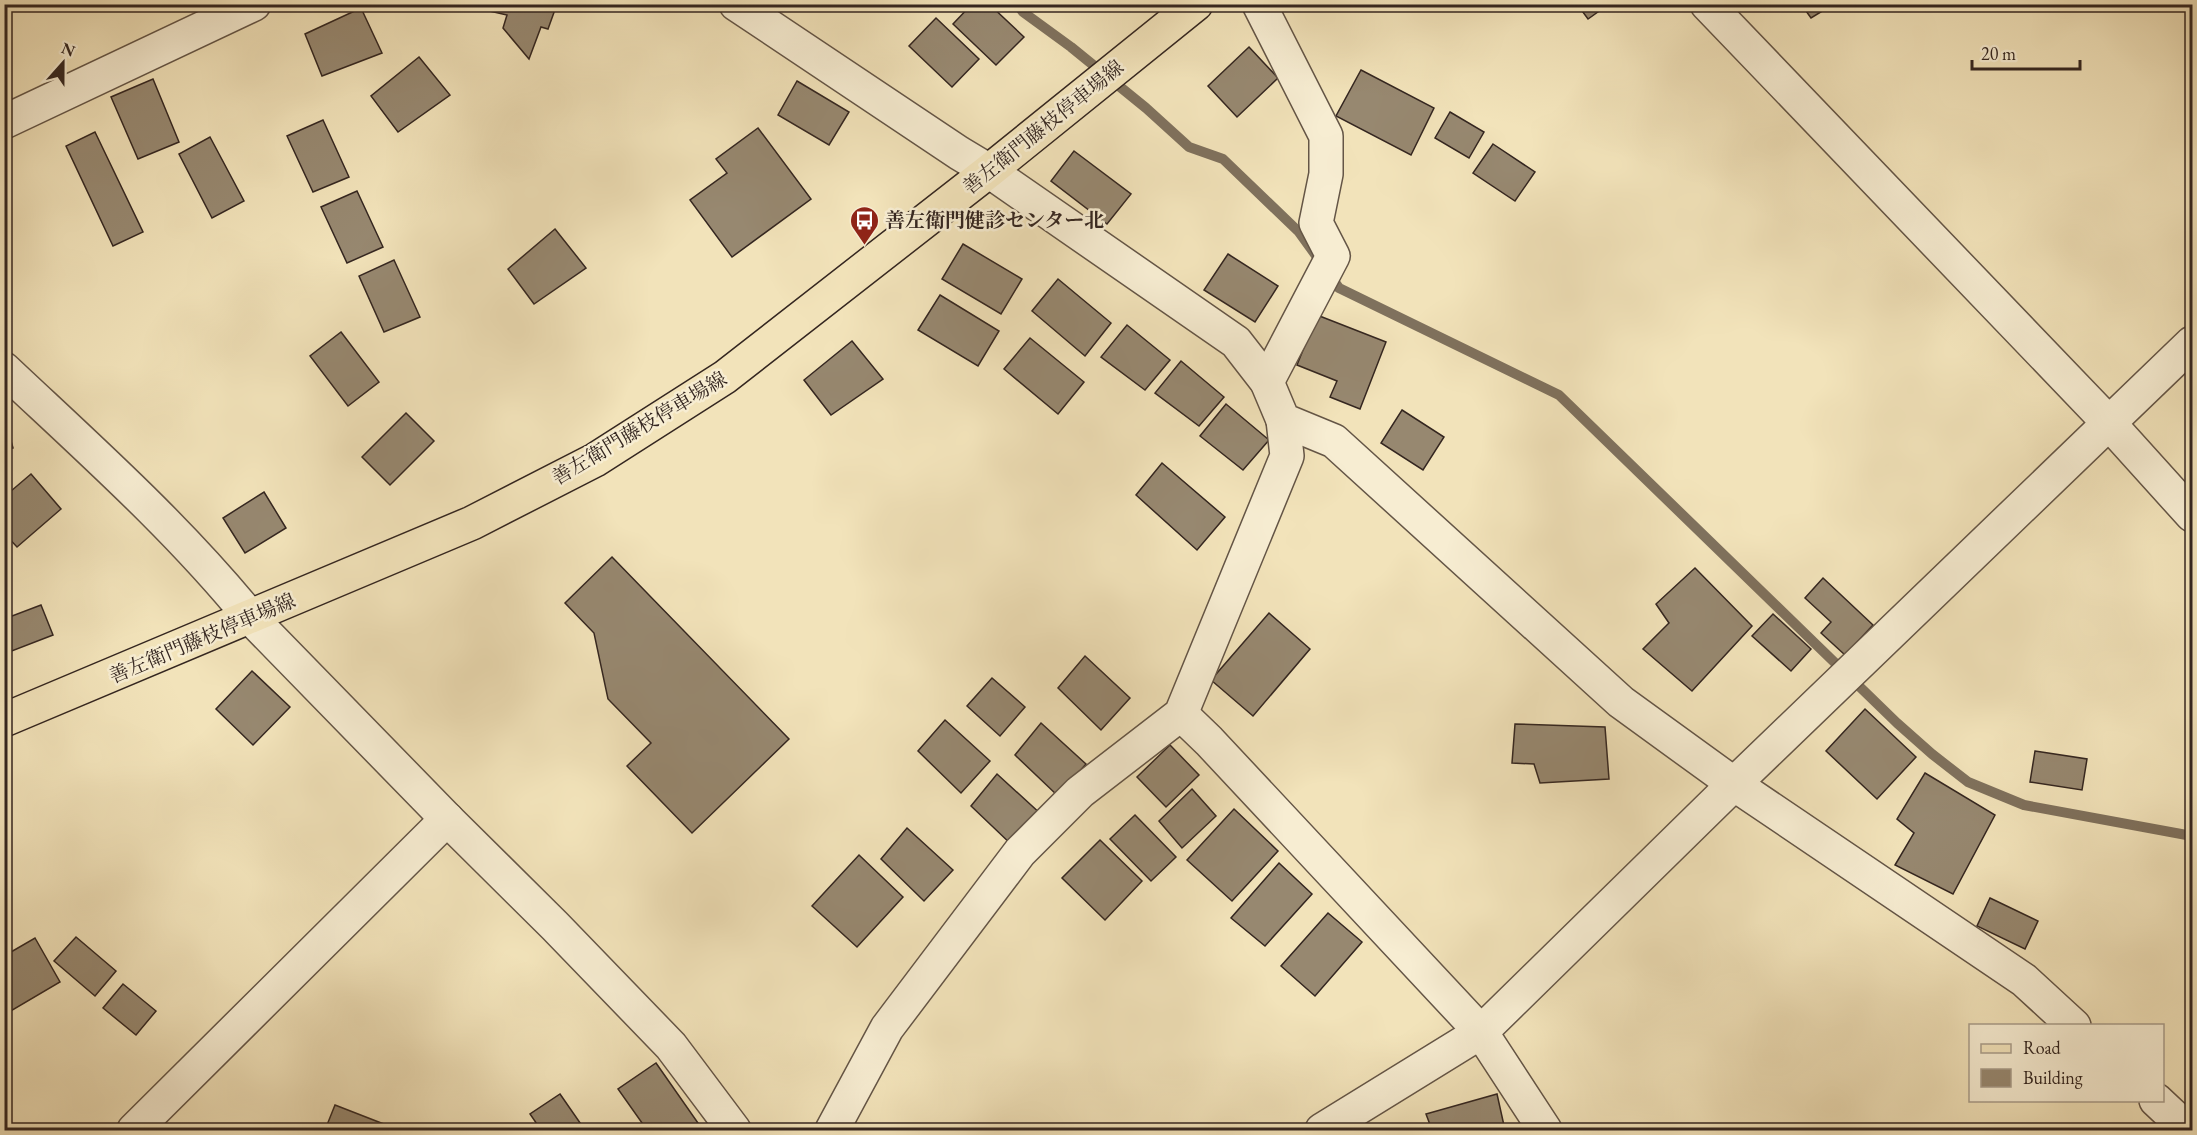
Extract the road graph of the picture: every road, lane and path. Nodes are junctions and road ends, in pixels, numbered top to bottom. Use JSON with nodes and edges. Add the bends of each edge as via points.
{"nodes":[{"id":1,"x":254,"y":4,"type":"edge"},
{"id":2,"x":1196,"y":4,"type":"edge"},
{"id":3,"x":1259,"y":4,"type":"edge"},
{"id":4,"x":1707,"y":4,"type":"edge"},
{"id":5,"x":740,"y":6,"type":"edge"},
{"id":6,"x":4,"y":122,"type":"edge"},
{"id":7,"x":989,"y":171,"type":"junction"},
{"id":8,"x":2193,"y":343,"type":"edge"},
{"id":9,"x":4,"y":369,"type":"edge"},
{"id":10,"x":1267,"y":382,"type":"junction"},
{"id":11,"x":1283,"y":420,"type":"junction"},
{"id":12,"x":2108,"y":422,"type":"junction"},
{"id":13,"x":2193,"y":515,"type":"edge"},
{"id":14,"x":251,"y":618,"type":"junction"},
{"id":15,"x":1181,"y":714,"type":"junction"},
{"id":16,"x":4,"y":720,"type":"edge"},
{"id":17,"x":1734,"y":784,"type":"junction"},
{"id":18,"x":447,"y":819,"type":"junction"},
{"id":19,"x":2072,"y":1024,"type":"edge"},
{"id":20,"x":1481,"y":1032,"type":"junction"},
{"id":21,"x":2157,"y":1102,"type":"edge"},
{"id":22,"x":134,"y":1131,"type":"edge"},
{"id":23,"x":734,"y":1131,"type":"edge"},
{"id":24,"x":832,"y":1131,"type":"edge"},
{"id":25,"x":1322,"y":1131,"type":"edge"},
{"id":26,"x":1545,"y":1131,"type":"edge"},
{"id":27,"x":2188,"y":1131,"type":"edge"}],
"edges":[{"from":1,"to":6,"type":"street"},
{"from":2,"to":7,"type":"main road","name":"善左衛門藤枝停車場線"},
{"from":3,"to":10,"type":"street","via":[[1326,136],[1326,174],[1316,223],[1333,256]]},
{"from":4,"to":12,"type":"street"},
{"from":5,"to":7,"type":"street"},
{"from":7,"to":10,"type":"street","via":[[1236,342]]},
{"from":7,"to":14,"type":"main road","name":"善左衛門藤枝停車場線","via":[[725,377],[595,460],[472,523]]},
{"from":8,"to":12,"type":"street"},
{"from":9,"to":14,"type":"street","via":[[153,509]]},
{"from":10,"to":11,"type":"street"},
{"from":11,"to":15,"type":"street","via":[[1287,456]]},
{"from":11,"to":17,"type":"street","via":[[1334,441],[1621,702]]},
{"from":12,"to":13,"type":"street"},
{"from":12,"to":17,"type":"street"},
{"from":14,"to":16,"type":"main road","name":"善左衛門藤枝停車場線"},
{"from":14,"to":18,"type":"street"},
{"from":15,"to":20,"type":"street"},
{"from":15,"to":24,"type":"street","via":[[1080,792],[1020,852],[887,1028]]},
{"from":17,"to":19,"type":"street","via":[[2024,980]]},
{"from":17,"to":20,"type":"street"},
{"from":18,"to":22,"type":"street"},
{"from":18,"to":23,"type":"street","via":[[671,1047]]},
{"from":20,"to":25,"type":"street"},
{"from":20,"to":26,"type":"street"},
{"from":21,"to":27,"type":"street"}]}
